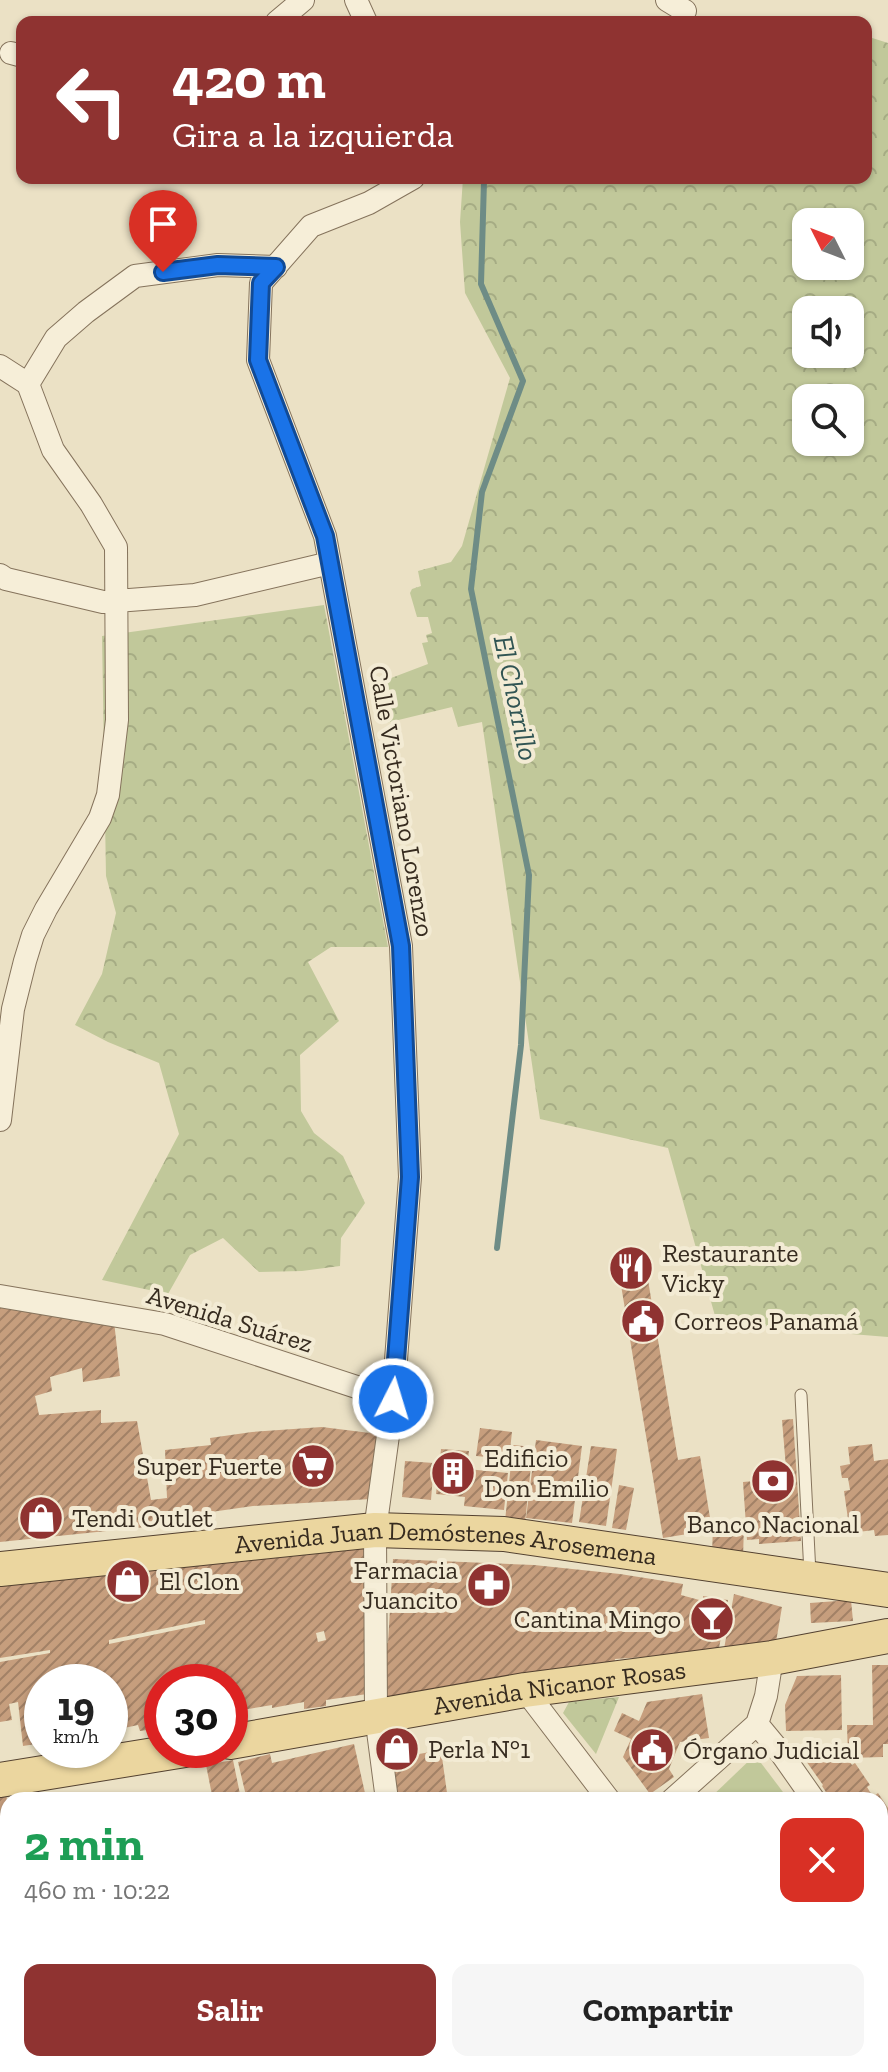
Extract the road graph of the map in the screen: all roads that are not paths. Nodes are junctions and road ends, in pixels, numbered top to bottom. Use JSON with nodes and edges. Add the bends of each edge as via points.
{"nodes":[{"id":1,"x":303,"y":0,"type":"edge"},
{"id":2,"x":284,"y":16,"type":"edge"},
{"id":3,"x":402,"y":184,"type":"edge"},
{"id":4,"x":276,"y":267,"type":"junction"},
{"id":5,"x":0,"y":366,"type":"edge"},
{"id":6,"x":28,"y":384,"type":"junction"},
{"id":7,"x":330,"y":563,"type":"junction"},
{"id":8,"x":0,"y":575,"type":"edge"},
{"id":9,"x":118,"y":601,"type":"junction"},
{"id":10,"x":0,"y":1120,"type":"edge"},
{"id":11,"x":0,"y":1296,"type":"edge"},
{"id":12,"x":801,"y":1395,"type":"dead end"},
{"id":13,"x":393,"y":1399,"type":"junction"},
{"id":14,"x":375,"y":1530,"type":"junction"},
{"id":15,"x":0,"y":1569,"type":"edge"},
{"id":16,"x":810,"y":1577,"type":"junction"},
{"id":17,"x":888,"y":1590,"type":"edge"},
{"id":18,"x":888,"y":1636,"type":"edge"},
{"id":19,"x":772,"y":1658,"type":"junction"},
{"id":20,"x":525,"y":1690,"type":"junction"},
{"id":21,"x":376,"y":1716,"type":"junction"},
{"id":22,"x":757,"y":1724,"type":"junction"},
{"id":23,"x":248,"y":1739,"type":"edge"},
{"id":24,"x":144,"y":1758,"type":"edge"},
{"id":25,"x":10,"y":1786,"type":"edge"},
{"id":26,"x":386,"y":1792,"type":"edge"},
{"id":27,"x":603,"y":1792,"type":"edge"},
{"id":28,"x":681,"y":1792,"type":"edge"},
{"id":29,"x":808,"y":1792,"type":"edge"}],
"edges":[{"from":1,"to":2,"type":"street"},
{"from":3,"to":4,"type":"street","name":"Calle Victoriano Lorenzo","via":[[311,226]]},
{"from":4,"to":6,"type":"street","via":[[218,265],[135,276],[56,338]]},
{"from":4,"to":7,"type":"street","name":"Calle Victoriano Lorenzo","via":[[261,283],[258,360],[325,536]]},
{"from":5,"to":6,"type":"street"},
{"from":6,"to":9,"type":"street","via":[[53,450],[116,547]]},
{"from":7,"to":9,"type":"street","via":[[195,595]]},
{"from":7,"to":13,"type":"street","name":"Calle Victoriano Lorenzo","via":[[401,946],[410,1177]]},
{"from":8,"to":9,"type":"street","via":[[103,602]]},
{"from":9,"to":10,"type":"street","via":[[117,720],[108,795],[33,935],[13,1009]]},
{"from":11,"to":13,"type":"street","name":"Avenida Suárez","via":[[165,1324]]},
{"from":12,"to":16,"type":"lane"},
{"from":13,"to":14,"type":"street","name":"Calle Victoriano Lorenzo"},
{"from":14,"to":15,"type":"main road","name":"Avenida Juan Demóstenes Arosemena"},
{"from":14,"to":16,"type":"main road","name":"Avenida Juan Demóstenes Arosemena","via":[[504,1534]]},
{"from":14,"to":21,"type":"street","name":"Calle Victoriano Lorenzo"},
{"from":16,"to":17,"type":"main road","name":"Avenida Juan Demóstenes Arosemena"},
{"from":18,"to":19,"type":"main road","name":"Avenida Nicanor Rosas"},
{"from":19,"to":20,"type":"main road","name":"Avenida Nicanor Rosas"},
{"from":19,"to":22,"type":"street"},
{"from":20,"to":21,"type":"main road","name":"Avenida Nicanor Rosas"},
{"from":20,"to":27,"type":"street"},
{"from":21,"to":23,"type":"main road","name":"Avenida Nicanor Rosas"},
{"from":21,"to":26,"type":"street","name":"Calle Victoriano Lorenzo"},
{"from":22,"to":28,"type":"street"},
{"from":22,"to":29,"type":"street"},
{"from":24,"to":25,"type":"main road"}]}
